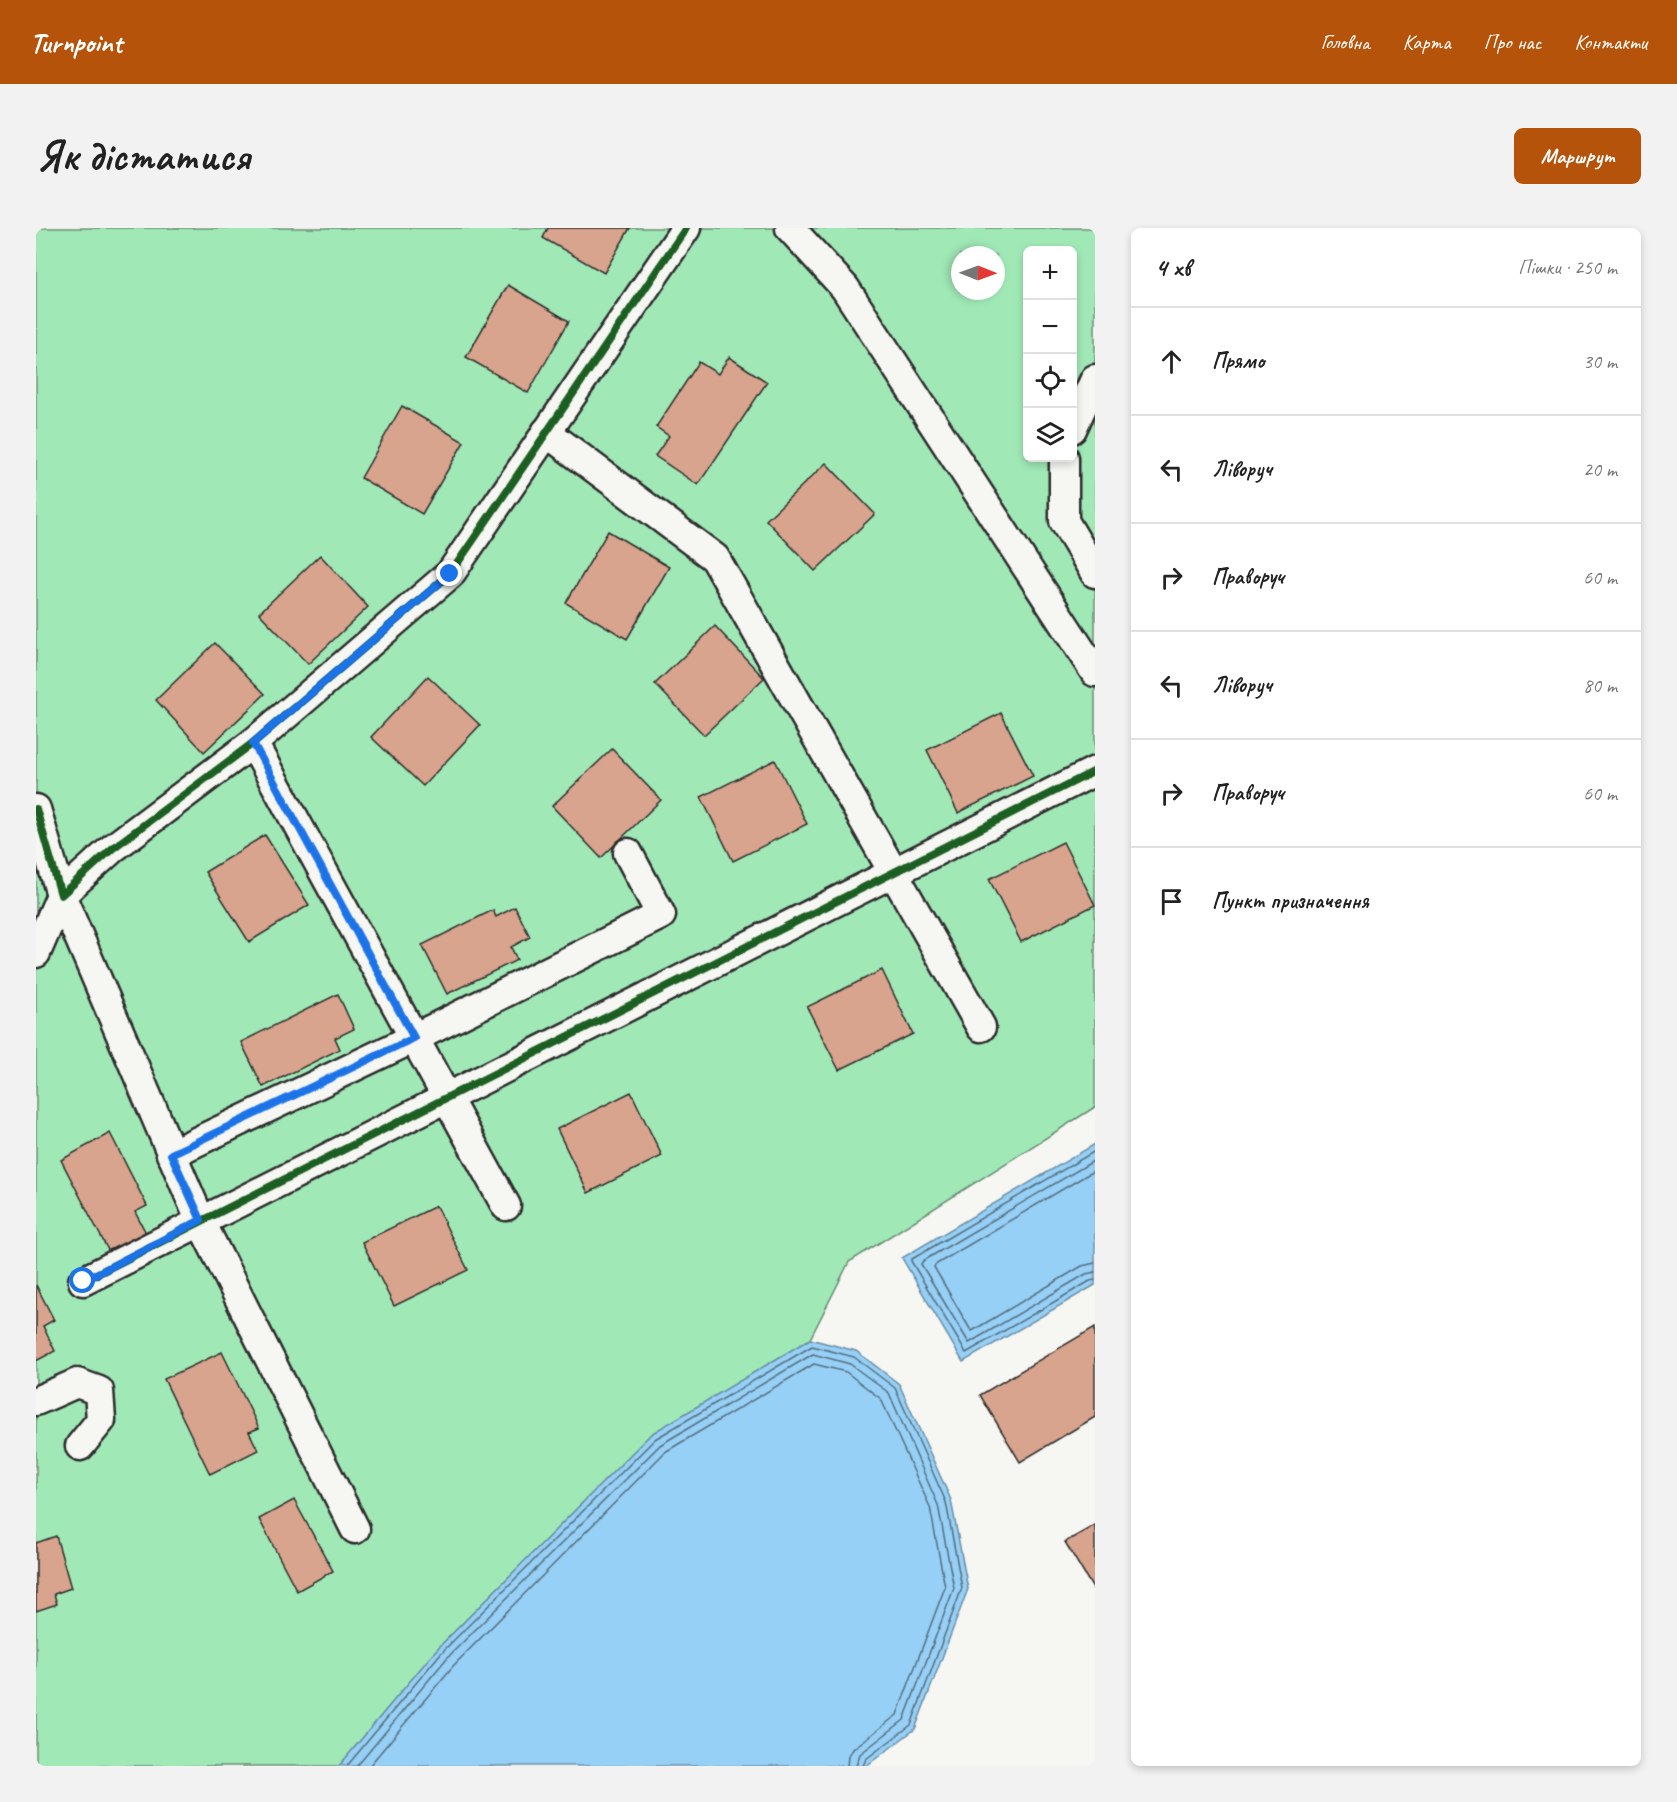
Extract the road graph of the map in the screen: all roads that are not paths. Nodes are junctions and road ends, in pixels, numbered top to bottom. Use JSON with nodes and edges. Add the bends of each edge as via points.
{"nodes":[{"id":1,"x":686,"y":228,"type":"edge"},
{"id":2,"x":790,"y":228,"type":"edge"},
{"id":3,"x":1095,"y":379,"type":"edge"},
{"id":4,"x":1077,"y":418,"type":"edge"},
{"id":5,"x":546,"y":432,"type":"junction"},
{"id":6,"x":1064,"y":462,"type":"edge"},
{"id":7,"x":1095,"y":573,"type":"edge"},
{"id":8,"x":1095,"y":672,"type":"edge"},
{"id":9,"x":253,"y":743,"type":"junction"},
{"id":10,"x":1095,"y":771,"type":"edge"},
{"id":11,"x":36,"y":810,"type":"edge"},
{"id":12,"x":628,"y":853,"type":"dead end"},
{"id":13,"x":893,"y":874,"type":"junction"},
{"id":14,"x":61,"y":895,"type":"junction"},
{"id":15,"x":36,"y":953,"type":"edge"},
{"id":16,"x":981,"y":1027,"type":"dead end"},
{"id":17,"x":414,"y":1038,"type":"junction"},
{"id":18,"x":447,"y":1098,"type":"junction"},
{"id":19,"x":171,"y":1154,"type":"junction"},
{"id":20,"x":506,"y":1206,"type":"dead end"},
{"id":21,"x":201,"y":1220,"type":"junction"},
{"id":22,"x":83,"y":1281,"type":"dead end"},
{"id":23,"x":36,"y":1401,"type":"edge"},
{"id":24,"x":80,"y":1446,"type":"dead end"},
{"id":25,"x":355,"y":1529,"type":"dead end"}],
"edges":[{"from":1,"to":5,"type":"street"},
{"from":2,"to":8,"type":"street","via":[[845,288]]},
{"from":3,"to":4,"type":"street"},
{"from":5,"to":9,"type":"street","via":[[450,574]]},
{"from":5,"to":13,"type":"street","via":[[715,558]]},
{"from":6,"to":7,"type":"street","via":[[1064,521]]},
{"from":9,"to":14,"type":"street","via":[[113,848]]},
{"from":9,"to":17,"type":"street"},
{"from":10,"to":13,"type":"street"},
{"from":11,"to":14,"type":"street"},
{"from":12,"to":17,"type":"street","via":[[661,915]]},
{"from":13,"to":16,"type":"street"},
{"from":13,"to":18,"type":"street"},
{"from":14,"to":15,"type":"street"},
{"from":14,"to":19,"type":"street"},
{"from":17,"to":18,"type":"street"},
{"from":17,"to":19,"type":"street"},
{"from":18,"to":20,"type":"street"},
{"from":18,"to":21,"type":"street"},
{"from":19,"to":21,"type":"street"},
{"from":21,"to":22,"type":"street"},
{"from":21,"to":25,"type":"street"},
{"from":23,"to":24,"type":"street","via":[[77,1383],[99,1390],[101,1420]]}]}
